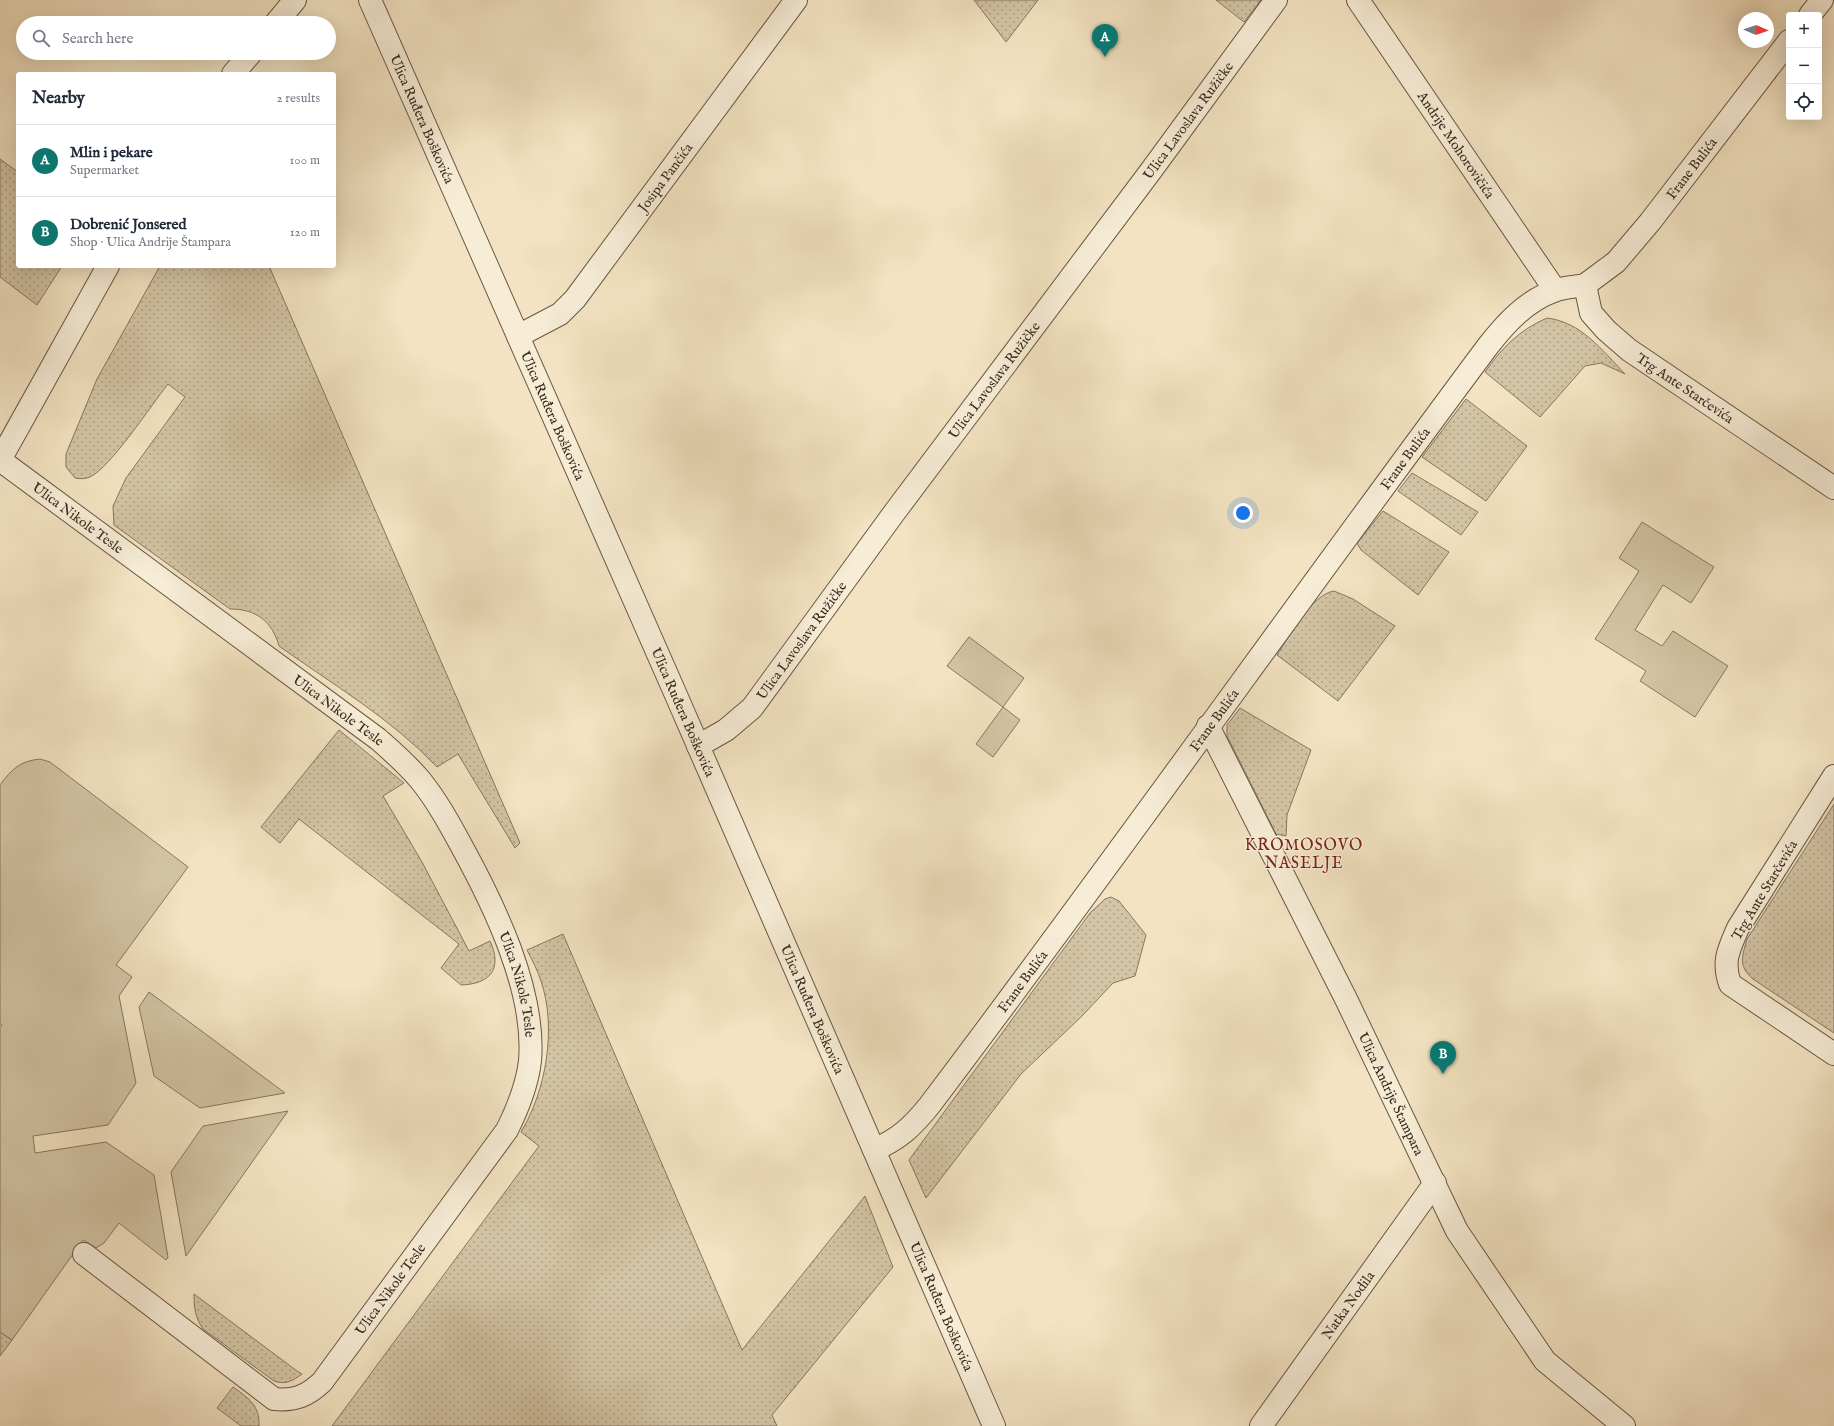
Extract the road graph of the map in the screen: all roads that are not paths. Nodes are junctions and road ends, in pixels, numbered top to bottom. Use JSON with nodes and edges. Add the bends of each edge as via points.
{"nodes":[{"id":1,"x":295,"y":0,"type":"edge"},
{"id":2,"x":370,"y":0,"type":"edge"},
{"id":3,"x":796,"y":0,"type":"edge"},
{"id":4,"x":1276,"y":0,"type":"edge"},
{"id":5,"x":1358,"y":0,"type":"edge"},
{"id":6,"x":1822,"y":0,"type":"edge"},
{"id":7,"x":1812,"y":12,"type":"edge"},
{"id":8,"x":282,"y":16,"type":"edge"},
{"id":9,"x":1786,"y":45,"type":"edge"},
{"id":10,"x":245,"y":60,"type":"edge"},
{"id":11,"x":235,"y":72,"type":"edge"},
{"id":12,"x":107,"y":268,"type":"edge"},
{"id":13,"x":1584,"y":285,"type":"junction"},
{"id":14,"x":1555,"y":290,"type":"junction"},
{"id":15,"x":518,"y":336,"type":"junction"},
{"id":16,"x":0,"y":460,"type":"edge"},
{"id":17,"x":1834,"y":488,"type":"edge"},
{"id":18,"x":1208,"y":726,"type":"junction"},
{"id":19,"x":698,"y":746,"type":"junction"},
{"id":20,"x":1834,"y":776,"type":"edge"},
{"id":21,"x":1834,"y":1054,"type":"edge"},
{"id":22,"x":874,"y":1150,"type":"junction"},
{"id":23,"x":1435,"y":1183,"type":"junction"},
{"id":24,"x":84,"y":1254,"type":"dead end"},
{"id":25,"x":994,"y":1426,"type":"edge"},
{"id":26,"x":1261,"y":1426,"type":"edge"},
{"id":27,"x":1624,"y":1426,"type":"edge"}],
"edges":[{"from":1,"to":8,"type":"street"},
{"from":2,"to":15,"type":"street","name":"Ulica Ruđera Boškovića"},
{"from":3,"to":15,"type":"street","name":"Josipa Pančića","via":[[575,299],[560,314]]},
{"from":4,"to":19,"type":"street","name":"Ulica Lavoslava Ružičke","via":[[752,708],[726,730]]},
{"from":5,"to":14,"type":"street","name":"Andrije Mohorovičića"},
{"from":6,"to":7,"type":"street"},
{"from":9,"to":13,"type":"street","name":"Frane Bulića","via":[[1650,222],[1616,262]]},
{"from":10,"to":11,"type":"street"},
{"from":12,"to":16,"type":"street","name":"Ulica Nikole Tesle"},
{"from":13,"to":14,"type":"street"},
{"from":13,"to":17,"type":"street","name":"Trg Ante Starčevića","via":[[1591,313],[1629,350]]},
{"from":14,"to":18,"type":"street","name":"Frane Bulića","via":[[1535,300],[1510,318]]},
{"from":15,"to":19,"type":"street","name":"Ulica Ruđera Boškovića"},
{"from":16,"to":24,"type":"street","name":"Ulica Nikole Tesle","via":[[378,739],[405,763],[440,808],[480,878],[503,930],[528,1014],[530,1061],[525,1088],[507,1130],[322,1382],[305,1396],[291,1400],[274,1399]]},
{"from":18,"to":22,"type":"street","name":"Frane Bulića","via":[[1052,944],[929,1106],[912,1126],[894,1141]]},
{"from":18,"to":23,"type":"street","name":"Ulica Andrije Štampara","via":[[1347,1001]]},
{"from":19,"to":22,"type":"street","name":"Ulica Ruđera Boškovića"},
{"from":20,"to":21,"type":"street","name":"Trg Ante Starčevića","via":[[1738,928],[1727,954],[1727,973],[1730,984]]},
{"from":22,"to":25,"type":"street","name":"Ulica Ruđera Boškovića"},
{"from":23,"to":26,"type":"street","name":"Natka Nodila"},
{"from":23,"to":27,"type":"street","name":"Ulica Andrije Štampara","via":[[1457,1231],[1545,1361]]}]}
